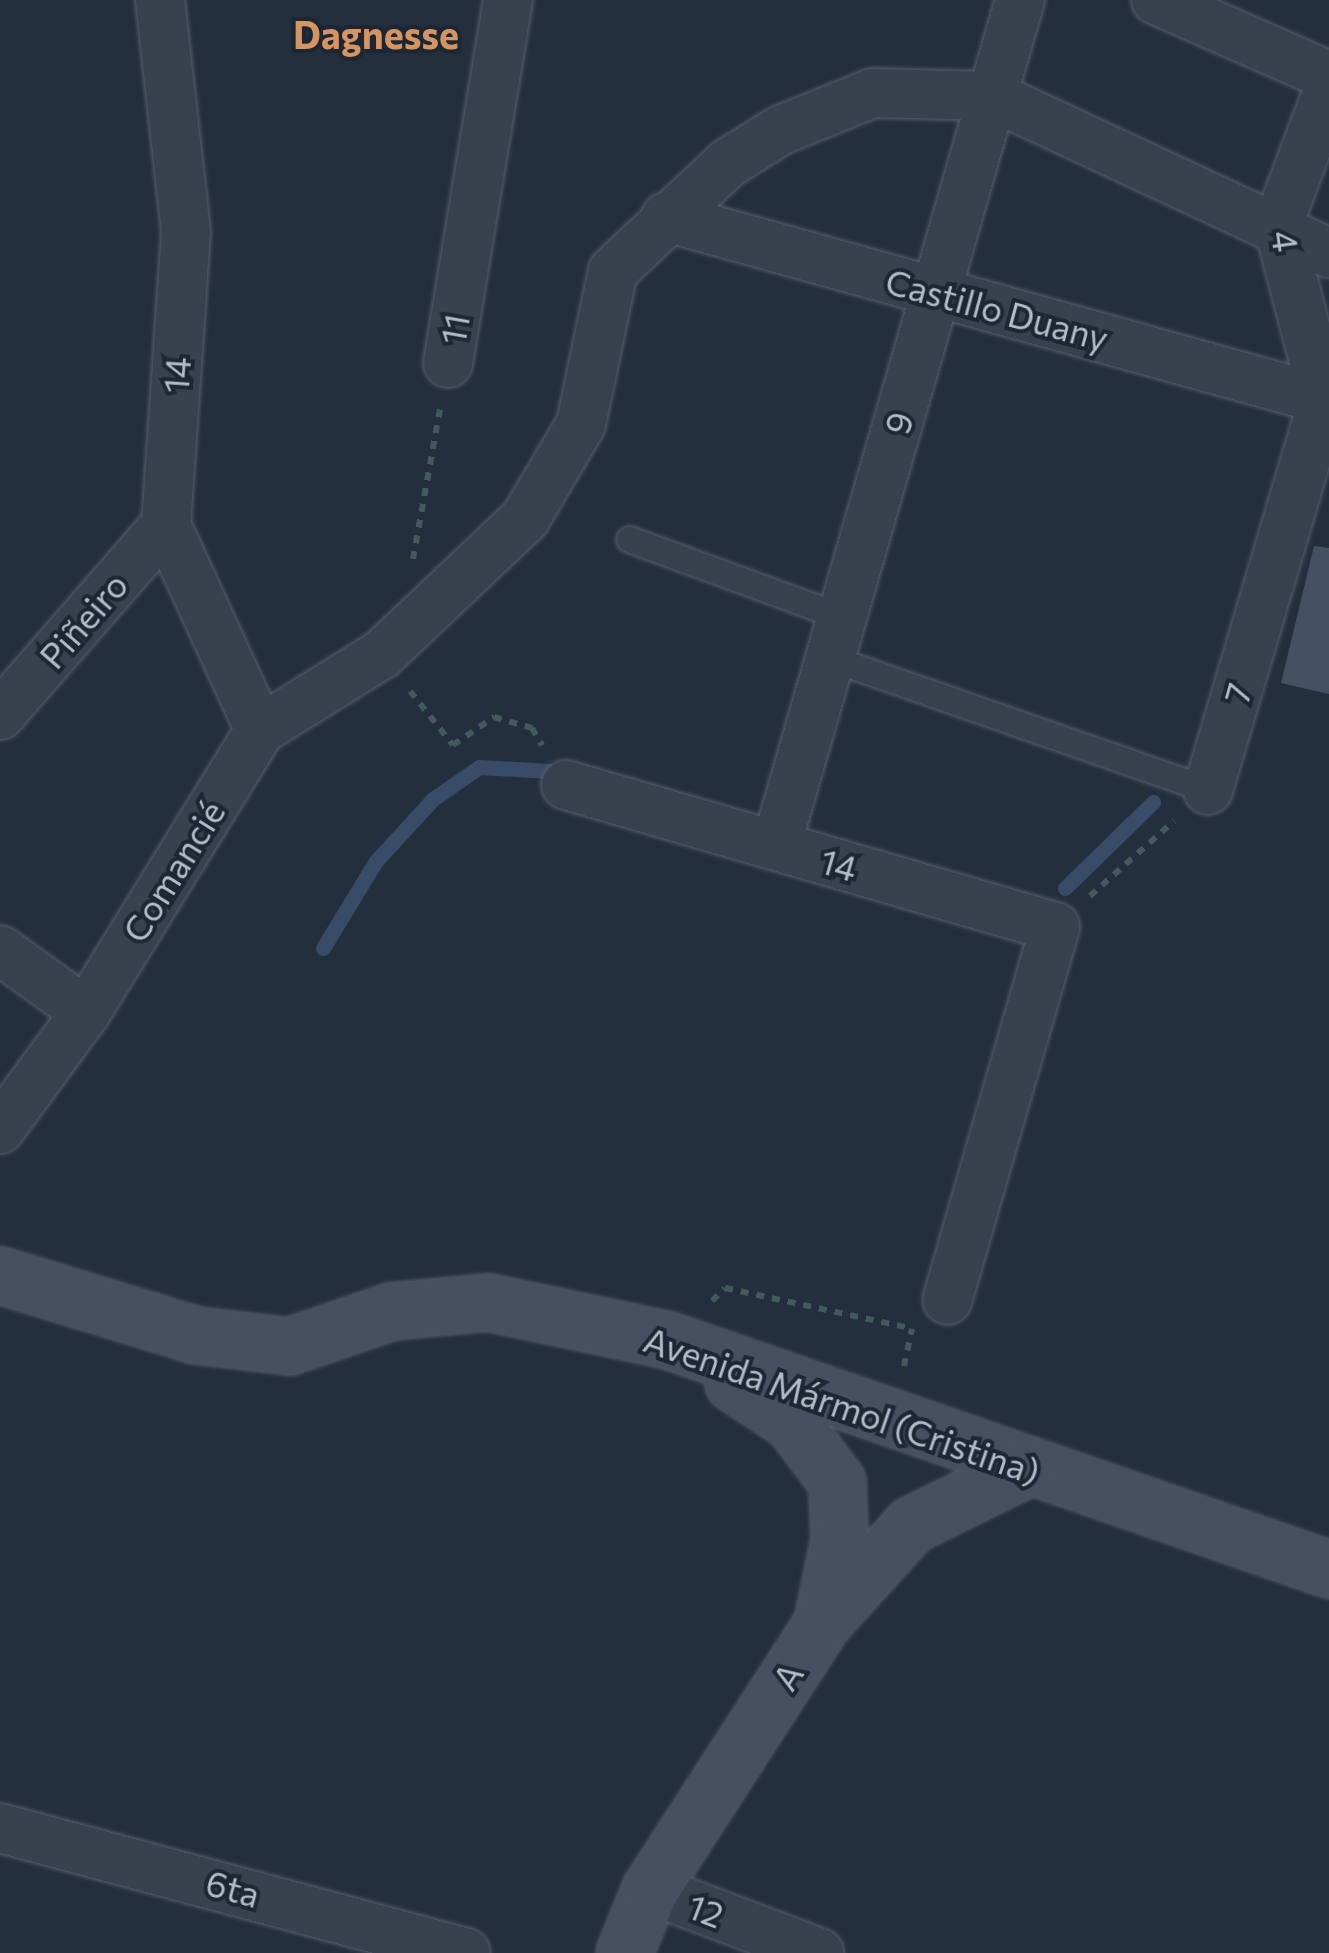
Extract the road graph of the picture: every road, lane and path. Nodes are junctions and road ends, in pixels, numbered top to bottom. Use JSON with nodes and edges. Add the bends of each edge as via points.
{"nodes":[{"id":1,"x":160,"y":0,"type":"edge"},
{"id":2,"x":508,"y":0,"type":"edge"},
{"id":3,"x":1020,"y":0,"type":"edge"},
{"id":4,"x":1156,"y":0,"type":"edge"},
{"id":5,"x":1329,"y":76,"type":"edge"},
{"id":6,"x":1329,"y":88,"type":"edge"},
{"id":7,"x":992,"y":96,"type":"junction"},
{"id":8,"x":666,"y":217,"type":"junction"},
{"id":9,"x":1278,"y":224,"type":"junction"},
{"id":10,"x":1329,"y":253,"type":"edge"},
{"id":11,"x":935,"y":292,"type":"junction"},
{"id":12,"x":448,"y":364,"type":"joint"},
{"id":13,"x":1326,"y":400,"type":"edge"},
{"id":14,"x":166,"y":525,"type":"junction"},
{"id":15,"x":629,"y":540,"type":"dead end"},
{"id":16,"x":408,"y":576,"type":"dead end"},
{"id":17,"x":836,"y":638,"type":"junction"},
{"id":18,"x":382,"y":654,"type":"junction"},
{"id":19,"x":0,"y":715,"type":"edge"},
{"id":20,"x":532,"y":728,"type":"dead end"},
{"id":21,"x":260,"y":730,"type":"junction"},
{"id":22,"x":566,"y":785,"type":"dead end"},
{"id":23,"x":1208,"y":790,"type":"junction"},
{"id":24,"x":776,"y":846,"type":"junction"},
{"id":25,"x":1055,"y":927,"type":"junction"},
{"id":26,"x":0,"y":950,"type":"edge"},
{"id":27,"x":86,"y":1012,"type":"junction"},
{"id":28,"x":0,"y":1129,"type":"edge"},
{"id":29,"x":0,"y":1275,"type":"edge"},
{"id":30,"x":725,"y":1288,"type":"dead end"},
{"id":31,"x":947,"y":1300,"type":"joint"},
{"id":32,"x":668,"y":1340,"type":"junction"},
{"id":33,"x":1024,"y":1469,"type":"junction"},
{"id":34,"x":1329,"y":1569,"type":"edge"},
{"id":35,"x":822,"y":1622,"type":"junction"},
{"id":36,"x":0,"y":1828,"type":"edge"},
{"id":37,"x":650,"y":1889,"type":"junction"},
{"id":38,"x":465,"y":1953,"type":"edge"},
{"id":39,"x":624,"y":1953,"type":"edge"},
{"id":40,"x":819,"y":1953,"type":"edge"}],
"edges":[{"from":1,"to":14,"type":"street","name":"14","via":[[186,232]]},
{"from":2,"to":12,"type":"street","name":"11"},
{"from":3,"to":7,"type":"street","name":"9"},
{"from":4,"to":5,"type":"street"},
{"from":6,"to":9,"type":"street","name":"4"},
{"from":7,"to":8,"type":"street","via":[[873,93],[781,130]]},
{"from":7,"to":9,"type":"street"},
{"from":7,"to":11,"type":"street","name":"9"},
{"from":8,"to":11,"type":"street","name":"Castillo Duany"},
{"from":8,"to":18,"type":"street","via":[[613,271],[581,424],[525,519]]},
{"from":9,"to":10,"type":"street"},
{"from":9,"to":13,"type":"street","name":"4"},
{"from":11,"to":13,"type":"street","name":"Castillo Duany"},
{"from":11,"to":17,"type":"street","name":"9"},
{"from":12,"to":16,"type":"path","name":"11"},
{"from":13,"to":23,"type":"street","name":"7"},
{"from":14,"to":19,"type":"street","name":"Piñeiro"},
{"from":14,"to":21,"type":"street","name":"14"},
{"from":15,"to":17,"type":"lane"},
{"from":17,"to":23,"type":"lane"},
{"from":17,"to":24,"type":"street","name":"9"},
{"from":18,"to":20,"type":"path","via":[[453,745],[494,717]]},
{"from":18,"to":21,"type":"street"},
{"from":21,"to":27,"type":"street","name":"Comancié"},
{"from":22,"to":24,"type":"street","name":"14"},
{"from":23,"to":25,"type":"path"},
{"from":24,"to":25,"type":"street","name":"14"},
{"from":25,"to":31,"type":"street"},
{"from":26,"to":27,"type":"street"},
{"from":27,"to":28,"type":"street","name":"Comancié"},
{"from":29,"to":32,"type":"main road","name":"Avenida Mármol (Cristina)","via":[[196,1335],[289,1346],[390,1311],[488,1302]]},
{"from":30,"to":31,"type":"path","via":[[913,1328]]},
{"from":32,"to":33,"type":"main road","name":"Avenida Mármol (Cristina)"},
{"from":32,"to":35,"type":"main road","via":[[792,1422],[837,1482],[838,1540]]},
{"from":33,"to":34,"type":"main road","name":"Avenida Mármol (Cristina)"},
{"from":33,"to":35,"type":"main road","name":"A","via":[[911,1524]]},
{"from":35,"to":37,"type":"main road","name":"A"},
{"from":36,"to":38,"type":"street","name":"6ta"},
{"from":37,"to":39,"type":"main road","name":"A"},
{"from":37,"to":40,"type":"street","name":"12"}]}
